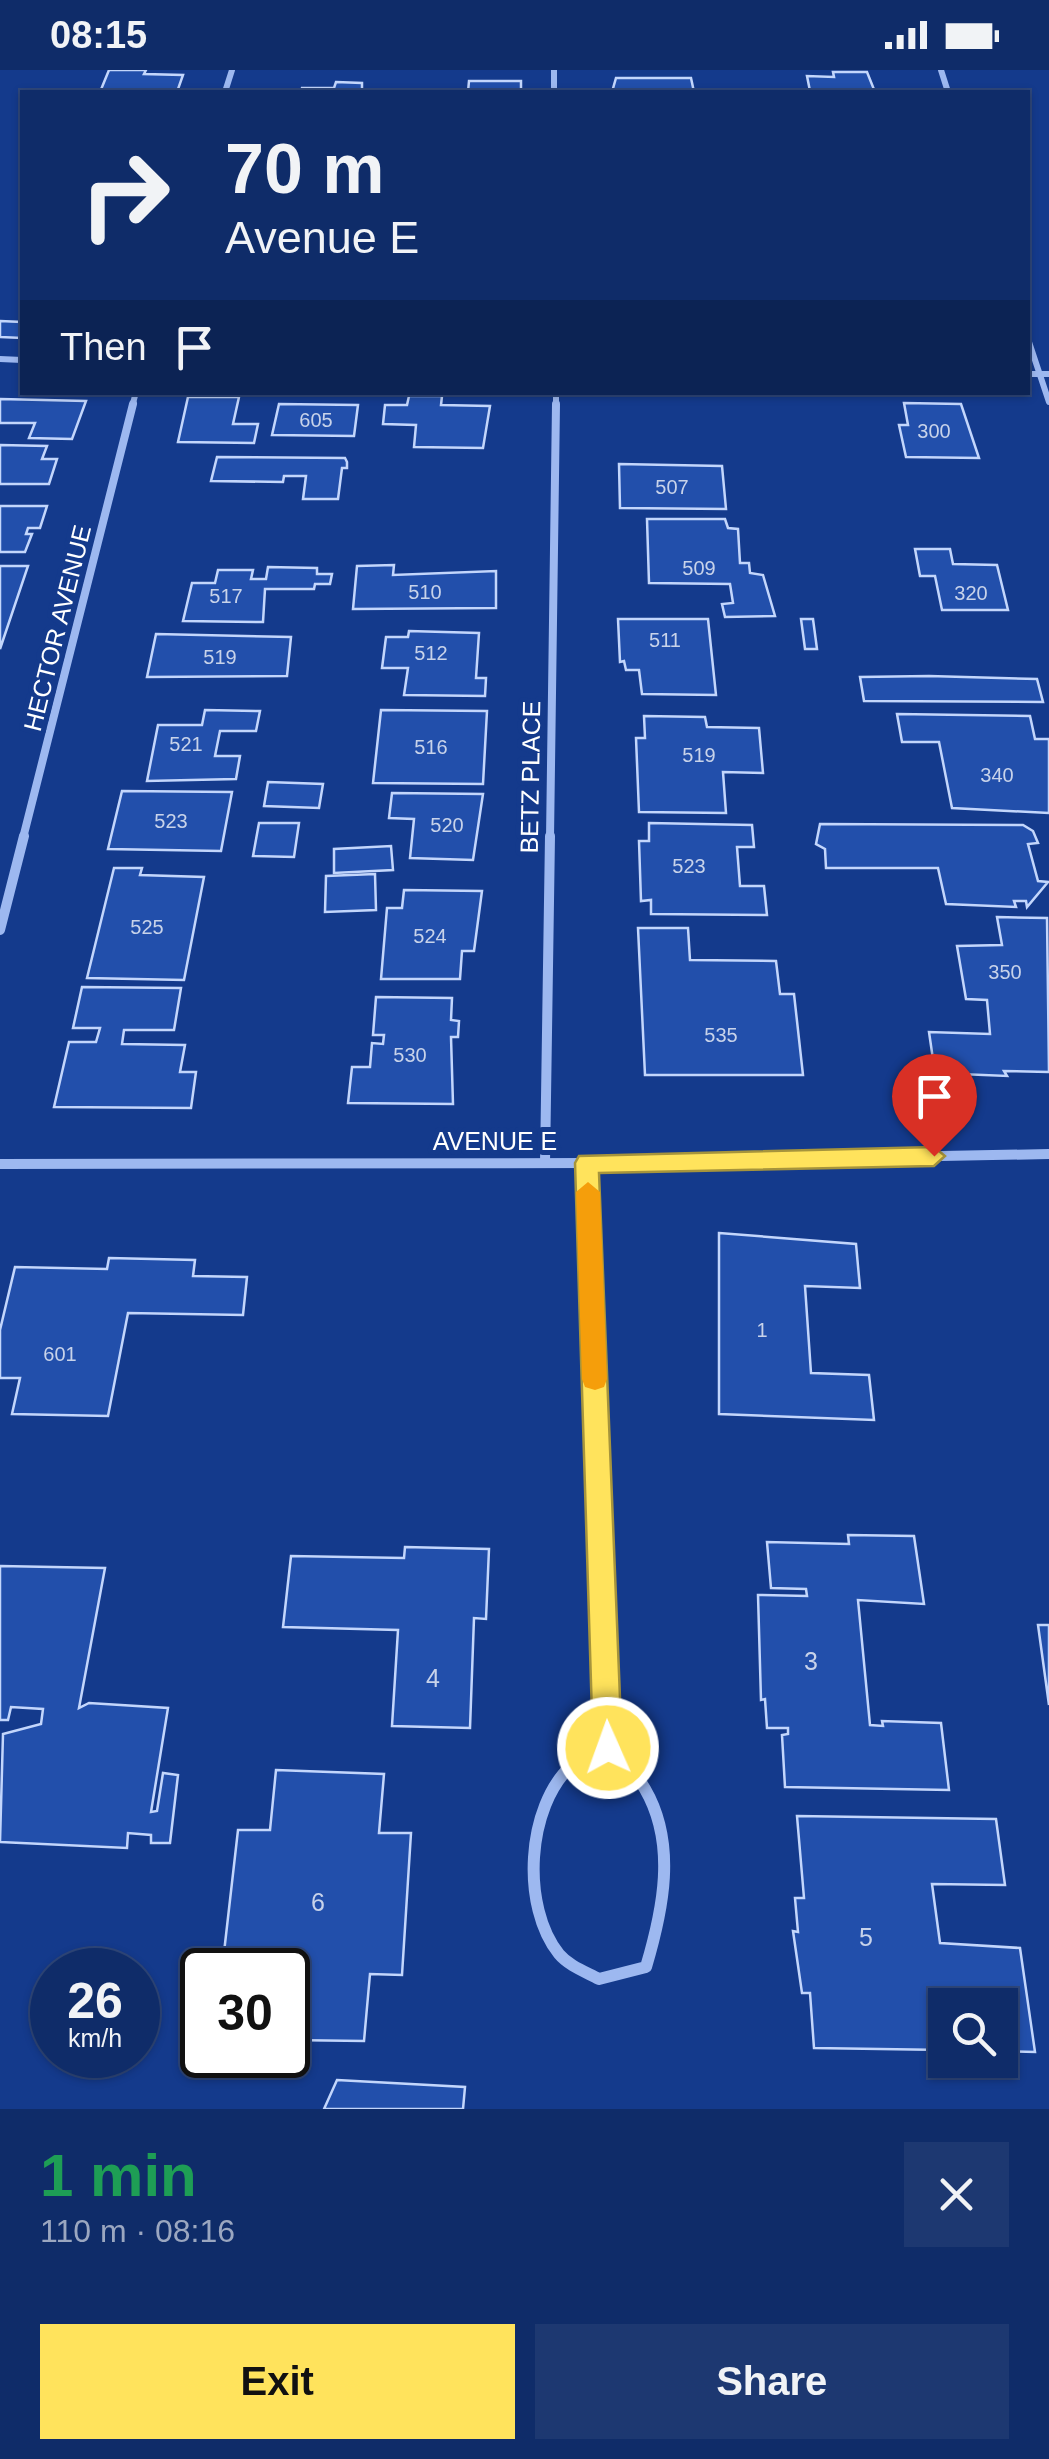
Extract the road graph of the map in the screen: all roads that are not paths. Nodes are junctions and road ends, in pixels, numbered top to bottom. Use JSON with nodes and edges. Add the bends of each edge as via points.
{"nodes":[{"id":1,"x":1030,"y":345,"type":"edge"},
{"id":2,"x":1030,"y":374,"type":"edge"},
{"id":3,"x":1039,"y":374,"type":"junction"},
{"id":4,"x":1049,"y":374,"type":"edge"},
{"id":5,"x":135,"y":395,"type":"edge"},
{"id":6,"x":556,"y":395,"type":"edge"},
{"id":7,"x":1049,"y":402,"type":"edge"},
{"id":8,"x":0,"y":930,"type":"edge"},
{"id":9,"x":1049,"y":1154,"type":"edge"},
{"id":10,"x":545,"y":1163,"type":"junction"},
{"id":11,"x":587,"y":1163,"type":"junction"},
{"id":12,"x":0,"y":1164,"type":"edge"},
{"id":13,"x":608,"y":1748,"type":"junction"}],
"edges":[{"from":1,"to":3,"type":"street"},
{"from":2,"to":3,"type":"street"},
{"from":3,"to":4,"type":"street"},
{"from":3,"to":7,"type":"street"},
{"from":5,"to":8,"type":"street","name":"HECTOR AVENUE"},
{"from":6,"to":10,"type":"street","name":"BETZ PLACE"},
{"from":9,"to":11,"type":"street","name":"AVENUE E"},
{"from":10,"to":11,"type":"street","name":"AVENUE E"},
{"from":10,"to":12,"type":"street","name":"AVENUE E"},
{"from":11,"to":13,"type":"street"},
{"from":13,"to":13,"type":"street","via":[[572,1765],[548,1799],[536,1850],[538,1918],[561,1958],[599,1980],[646,1967],[664,1911],[662,1836],[645,1789]]}]}
